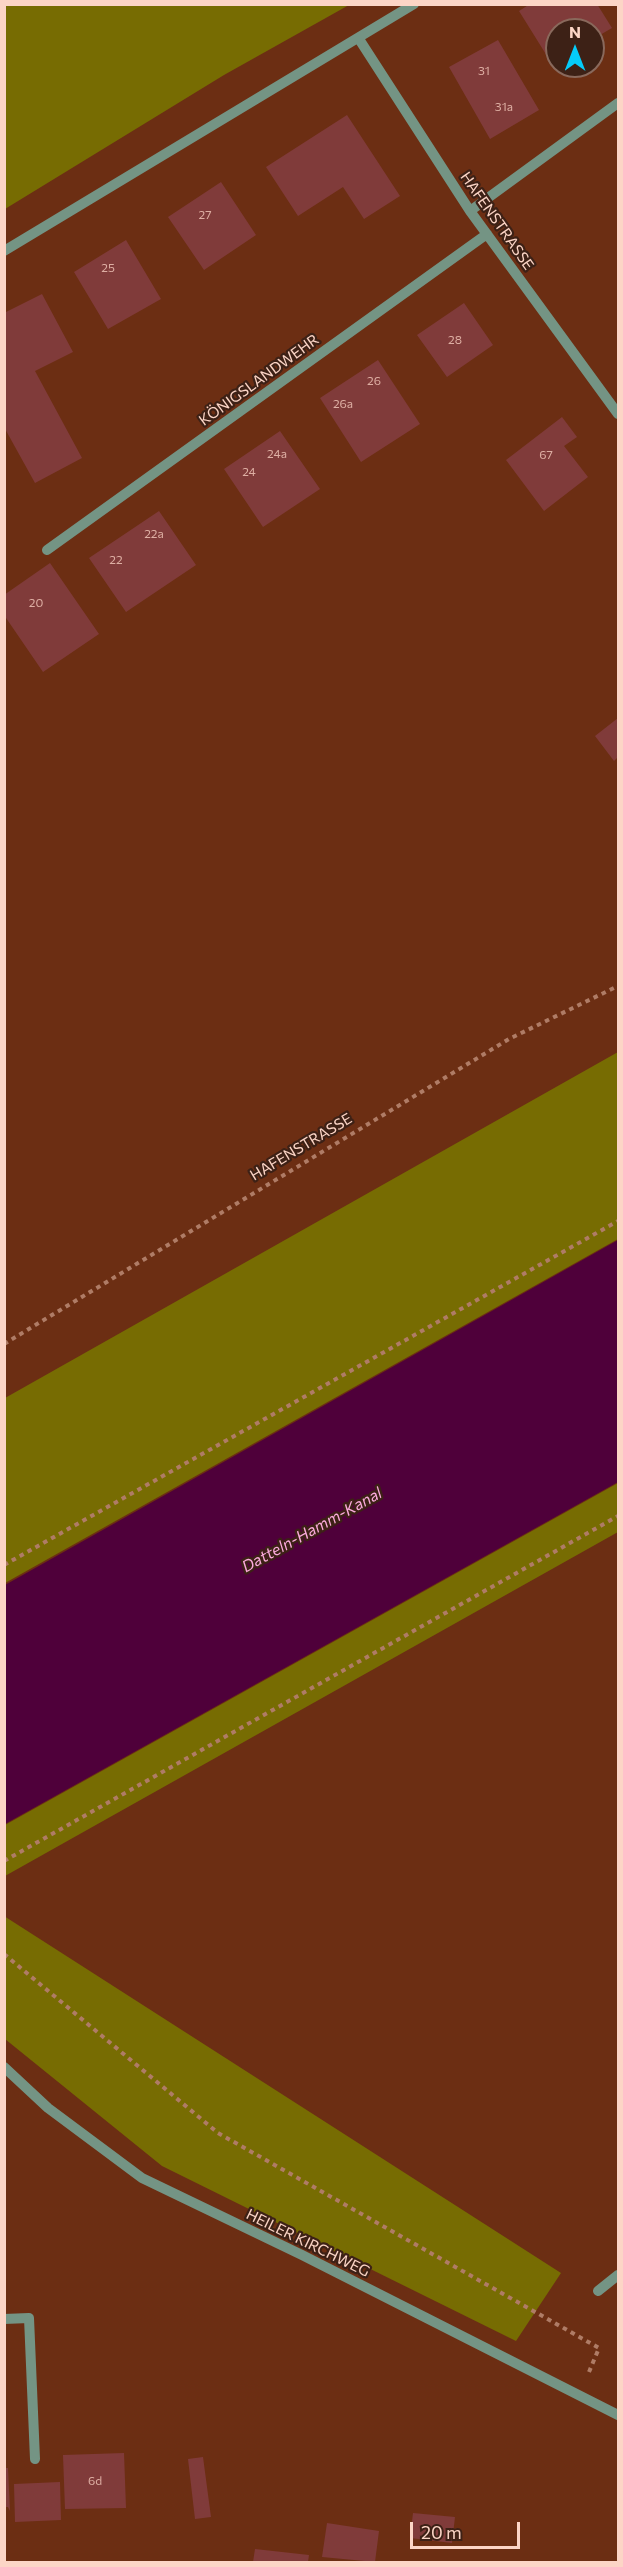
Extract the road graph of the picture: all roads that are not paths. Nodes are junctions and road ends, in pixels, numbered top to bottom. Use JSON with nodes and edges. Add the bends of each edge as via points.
{"nodes":[{"id":1,"x":414,"y":4,"type":"edge"},
{"id":2,"x":359,"y":39,"type":"junction"},
{"id":3,"x":618,"y":104,"type":"edge"},
{"id":4,"x":470,"y":212,"type":"junction"},
{"id":5,"x":487,"y":234,"type":"junction"},
{"id":6,"x":4,"y":251,"type":"edge"},
{"id":7,"x":618,"y":414,"type":"edge"},
{"id":8,"x":47,"y":550,"type":"dead end"},
{"id":9,"x":4,"y":2067,"type":"edge"},
{"id":10,"x":618,"y":2275,"type":"edge"},
{"id":11,"x":598,"y":2290,"type":"dead end"},
{"id":12,"x":4,"y":2319,"type":"edge"},
{"id":13,"x":618,"y":2415,"type":"edge"},
{"id":14,"x":35,"y":2458,"type":"dead end"}],
"edges":[{"from":1,"to":2,"type":"street"},
{"from":2,"to":4,"type":"street","name":"HAFENSTRASSE"},
{"from":2,"to":6,"type":"street"},
{"from":3,"to":4,"type":"street"},
{"from":4,"to":5,"type":"street","name":"HAFENSTRASSE"},
{"from":5,"to":7,"type":"street","name":"HAFENSTRASSE"},
{"from":5,"to":8,"type":"street","name":"KÖNIGSLANDWEHR"},
{"from":9,"to":13,"type":"street","name":"HEILER KIRCHWEG","via":[[48,2108],[142,2178]]},
{"from":10,"to":11,"type":"street"},
{"from":12,"to":14,"type":"street","via":[[29,2318]]}]}
